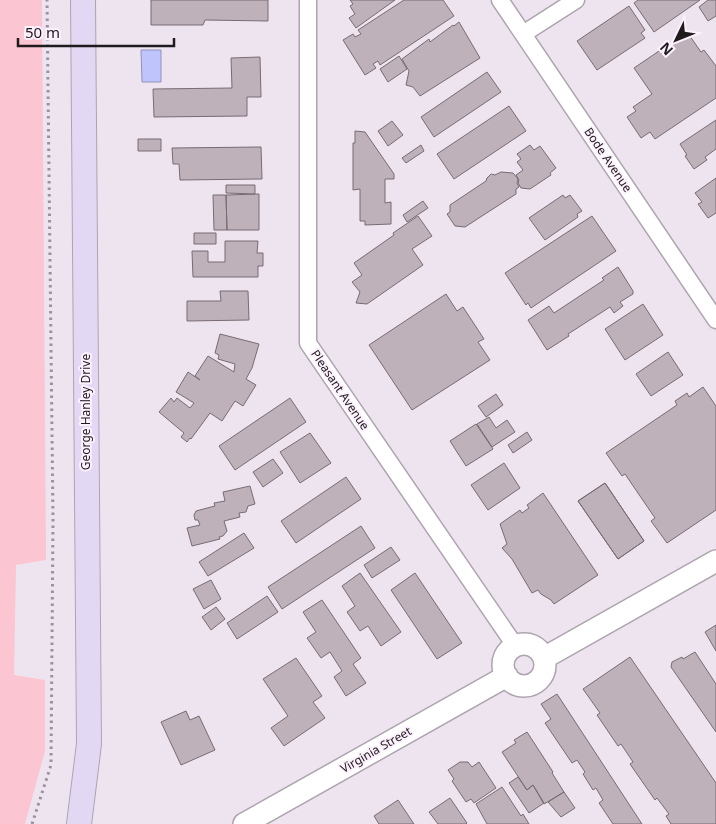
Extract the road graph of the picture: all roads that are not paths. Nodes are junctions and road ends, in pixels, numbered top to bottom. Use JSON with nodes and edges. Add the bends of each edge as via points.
{"nodes":[{"id":1,"x":83,"y":0,"type":"edge"},
{"id":2,"x":308,"y":0,"type":"edge"},
{"id":3,"x":500,"y":0,"type":"edge"},
{"id":4,"x":576,"y":0,"type":"edge"},
{"id":5,"x":523,"y":34,"type":"junction"},
{"id":6,"x":716,"y":320,"type":"edge"},
{"id":7,"x":716,"y":561,"type":"edge"},
{"id":8,"x":516,"y":647,"type":"junction"},
{"id":9,"x":544,"y":658,"type":"junction"},
{"id":10,"x":507,"y":676,"type":"junction"},
{"id":11,"x":79,"y":824,"type":"edge"},
{"id":12,"x":244,"y":824,"type":"edge"}],
"edges":[{"from":1,"to":11,"type":"main road","name":"George Hanley Drive","via":[[89,744]]},
{"from":2,"to":8,"type":"street","name":"Pleasant Avenue","via":[[308,343]]},
{"from":3,"to":5,"type":"street","name":"Bode Avenue"},
{"from":4,"to":5,"type":"street"},
{"from":5,"to":6,"type":"street","name":"Bode Avenue"},
{"from":7,"to":9,"type":"street"},
{"from":8,"to":9,"type":"street","via":[[532,646]]},
{"from":8,"to":10,"type":"street","via":[[507,653],[505,659]]},
{"from":9,"to":10,"type":"street","via":[[543,675],[534,684],[520,686]]},
{"from":10,"to":12,"type":"street","name":"Virginia Street"}]}
